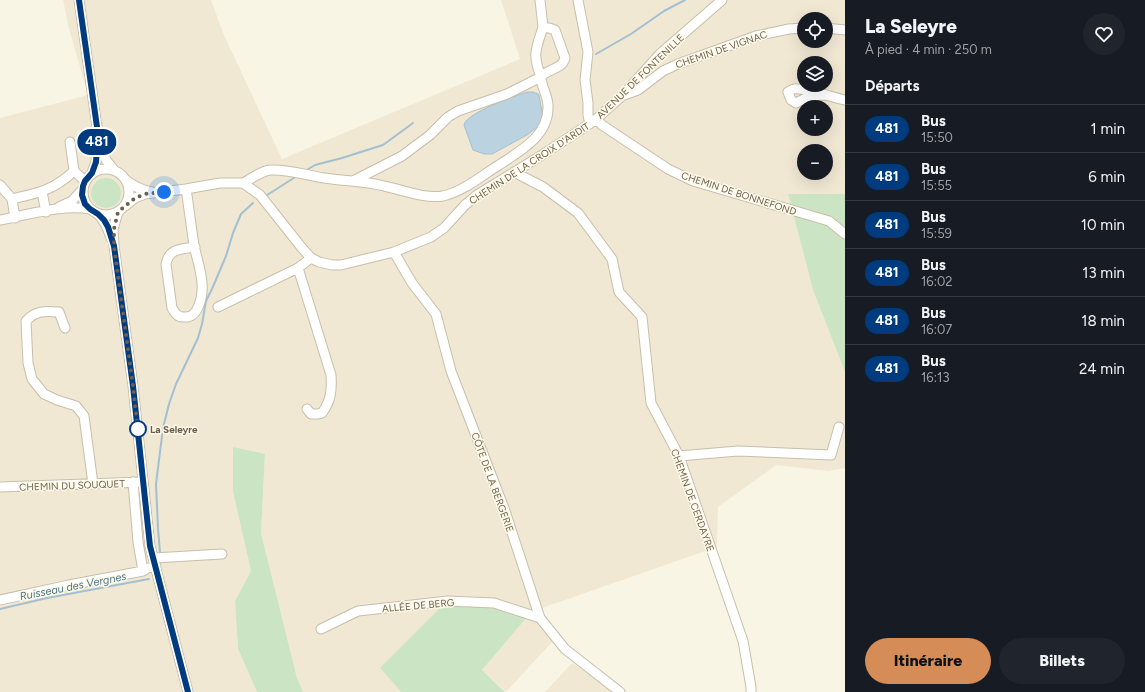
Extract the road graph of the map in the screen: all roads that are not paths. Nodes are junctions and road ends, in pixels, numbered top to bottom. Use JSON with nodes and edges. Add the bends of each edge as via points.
{"nodes":[{"id":1,"x":79,"y":0,"type":"edge"},
{"id":2,"x":540,"y":0,"type":"edge"},
{"id":3,"x":578,"y":0,"type":"edge"},
{"id":4,"x":722,"y":0,"type":"edge"},
{"id":5,"x":543,"y":27,"type":"junction"},
{"id":6,"x":797,"y":28,"type":"edge"},
{"id":7,"x":833,"y":29,"type":"edge"},
{"id":8,"x":845,"y":30,"type":"edge"},
{"id":9,"x":541,"y":76,"type":"junction"},
{"id":10,"x":623,"y":95,"type":"junction"},
{"id":11,"x":826,"y":95,"type":"dead end"},
{"id":12,"x":845,"y":100,"type":"edge"},
{"id":13,"x":594,"y":121,"type":"junction"},
{"id":14,"x":98,"y":134,"type":"junction"},
{"id":15,"x":70,"y":142,"type":"dead end"},
{"id":16,"x":74,"y":171,"type":"junction"},
{"id":17,"x":115,"y":171,"type":"junction"},
{"id":18,"x":514,"y":172,"type":"junction"},
{"id":19,"x":92,"y":173,"type":"junction"},
{"id":20,"x":126,"y":180,"type":"junction"},
{"id":21,"x":353,"y":182,"type":"junction"},
{"id":22,"x":243,"y":184,"type":"junction"},
{"id":23,"x":0,"y":185,"type":"edge"},
{"id":24,"x":84,"y":185,"type":"junction"},
{"id":25,"x":186,"y":189,"type":"junction"},
{"id":26,"x":42,"y":192,"type":"junction"},
{"id":27,"x":157,"y":192,"type":"junction"},
{"id":28,"x":12,"y":199,"type":"junction"},
{"id":29,"x":122,"y":209,"type":"junction"},
{"id":30,"x":46,"y":212,"type":"junction"},
{"id":31,"x":94,"y":212,"type":"junction"},
{"id":32,"x":15,"y":218,"type":"junction"},
{"id":33,"x":0,"y":220,"type":"edge"},
{"id":34,"x":845,"y":234,"type":"edge"},
{"id":35,"x":114,"y":246,"type":"junction"},
{"id":36,"x":195,"y":247,"type":"junction"},
{"id":37,"x":394,"y":252,"type":"junction"},
{"id":38,"x":311,"y":258,"type":"junction"},
{"id":39,"x":298,"y":268,"type":"junction"},
{"id":40,"x":218,"y":307,"type":"dead end"},
{"id":41,"x":65,"y":328,"type":"dead end"},
{"id":42,"x":307,"y":409,"type":"dead end"},
{"id":43,"x":839,"y":427,"type":"dead end"},
{"id":44,"x":679,"y":456,"type":"junction"},
{"id":45,"x":133,"y":482,"type":"junction"},
{"id":46,"x":143,"y":482,"type":"junction"},
{"id":47,"x":93,"y":484,"type":"junction"},
{"id":48,"x":0,"y":487,"type":"edge"},
{"id":49,"x":222,"y":554,"type":"dead end"},
{"id":50,"x":155,"y":562,"type":"junction"},
{"id":51,"x":143,"y":571,"type":"junction"},
{"id":52,"x":0,"y":600,"type":"edge"},
{"id":53,"x":540,"y":618,"type":"junction"},
{"id":54,"x":322,"y":629,"type":"dead end"},
{"id":55,"x":188,"y":692,"type":"edge"},
{"id":56,"x":620,"y":692,"type":"edge"},
{"id":57,"x":751,"y":692,"type":"edge"}],
"edges":[{"from":1,"to":14,"type":"street"},
{"from":2,"to":5,"type":"street"},
{"from":3,"to":13,"type":"street","via":[[588,52],[585,80],[588,115],[589,120]]},
{"from":4,"to":10,"type":"street","name":"AVENUE DE FONTENILLE","via":[[660,54]]},
{"from":5,"to":9,"type":"street","via":[[535,55],[535,63]]},
{"from":5,"to":9,"type":"street","via":[[555,30],[565,58],[561,66],[544,72]]},
{"from":6,"to":10,"type":"street","name":"CHEMIN DE VIGNAC","via":[[756,36],[678,64],[663,71],[638,90]]},
{"from":7,"to":8,"type":"street"},
{"from":9,"to":21,"type":"street","via":[[507,94],[458,111],[402,156]]},
{"from":9,"to":21,"type":"street","via":[[548,106],[547,118],[539,134],[528,146],[463,188],[434,197],[382,185]]},
{"from":10,"to":13,"type":"street","name":"AVENUE DE FONTENILLE"},
{"from":11,"to":12,"type":"street"},
{"from":13,"to":18,"type":"street","name":"CHEMIN DE LA CROIX D'ARDIT"},
{"from":13,"to":34,"type":"street","name":"CHEMIN DE BONNEFOND","via":[[668,169],[693,181],[829,221]]},
{"from":14,"to":17,"type":"street","via":[[106,160]]},
{"from":14,"to":19,"type":"street","via":[[96,162]]},
{"from":15,"to":16,"type":"street"},
{"from":16,"to":24,"type":"street"},
{"from":16,"to":26,"type":"street","via":[[64,181]]},
{"from":17,"to":19,"type":"street","via":[[104,169]]},
{"from":17,"to":20,"type":"street"},
{"from":18,"to":37,"type":"street","name":"CHEMIN DE LA CROIX D'ARDIT","via":[[477,195],[444,228],[431,237]]},
{"from":18,"to":44,"type":"street","name":"CHEMIN DE CERDAYRE","via":[[543,187],[578,213],[612,259],[619,292],[642,317],[651,403]]},
{"from":19,"to":24,"type":"street"},
{"from":20,"to":27,"type":"street","via":[[142,190]]},
{"from":20,"to":29,"type":"street","via":[[129,190],[128,201]]},
{"from":21,"to":22,"type":"street","via":[[268,170]]},
{"from":22,"to":25,"type":"street","via":[[220,183]]},
{"from":22,"to":38,"type":"street","via":[[260,195]]},
{"from":23,"to":28,"type":"street"},
{"from":24,"to":30,"type":"street","via":[[72,201]]},
{"from":24,"to":31,"type":"street","via":[[82,195],[85,204]]},
{"from":25,"to":27,"type":"street"},
{"from":25,"to":36,"type":"street"},
{"from":26,"to":28,"type":"street"},
{"from":26,"to":30,"type":"street"},
{"from":27,"to":29,"type":"street","via":[[135,198]]},
{"from":28,"to":32,"type":"street"},
{"from":29,"to":31,"type":"street","via":[[109,215]]},
{"from":29,"to":35,"type":"street","via":[[114,229]]},
{"from":30,"to":31,"type":"street","via":[[73,208]]},
{"from":30,"to":32,"type":"street"},
{"from":31,"to":35,"type":"street","via":[[104,220]]},
{"from":32,"to":33,"type":"street"},
{"from":35,"to":46,"type":"street"},
{"from":36,"to":36,"type":"street","via":[[202,292],[196,312],[191,316],[179,316],[172,308],[166,259],[174,251]]},
{"from":37,"to":38,"type":"street","name":"CHEMIN DE LA CROIX D'ARDIT","via":[[332,265]]},
{"from":37,"to":53,"type":"street","name":"CÔTE DE LA BERGERIE","via":[[412,283],[436,314],[451,371],[504,508]]},
{"from":38,"to":39,"type":"street"},
{"from":39,"to":40,"type":"street"},
{"from":39,"to":42,"type":"street","via":[[332,375],[328,406],[322,413],[317,414],[310,414]]},
{"from":41,"to":47,"type":"street","via":[[60,312],[46,310],[32,314],[26,321],[28,363],[32,379],[44,394],[76,406],[84,416]]},
{"from":43,"to":44,"type":"street","via":[[831,455],[738,451]]},
{"from":44,"to":57,"type":"street","name":"CHEMIN DE CERDAYRE","via":[[743,641]]},
{"from":45,"to":46,"type":"street","name":"CHEMIN DU SOUQUET"},
{"from":45,"to":47,"type":"street","name":"CHEMIN DU SOUQUET"},
{"from":45,"to":51,"type":"street"},
{"from":46,"to":50,"type":"street","via":[[150,546]]},
{"from":47,"to":48,"type":"street","name":"CHEMIN DU SOUQUET"},
{"from":49,"to":50,"type":"street"},
{"from":50,"to":51,"type":"street"},
{"from":50,"to":55,"type":"street"},
{"from":51,"to":52,"type":"street"},
{"from":53,"to":54,"type":"street","name":"ALLÉE DE BERG","via":[[494,603],[448,601],[358,611]]},
{"from":53,"to":56,"type":"street","name":"CÔTE DE LA BERGERIE","via":[[566,649]]}]}
